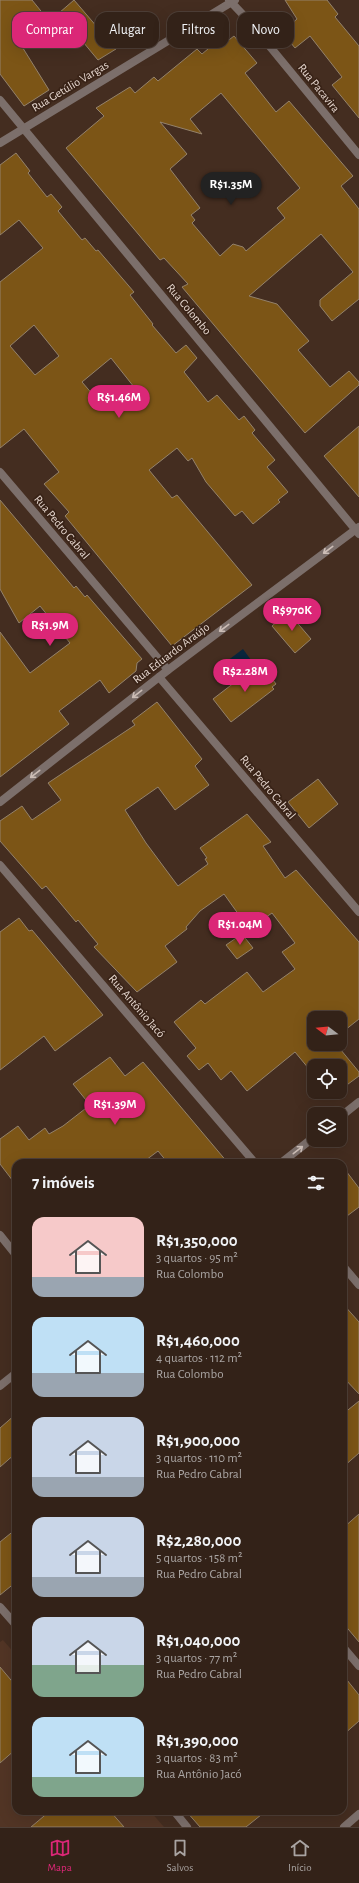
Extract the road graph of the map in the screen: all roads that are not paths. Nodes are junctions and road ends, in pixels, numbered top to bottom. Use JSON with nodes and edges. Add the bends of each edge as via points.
{"nodes":[{"id":1,"x":231,"y":1,"type":"edge"},
{"id":2,"x":0,"y":100,"type":"edge"},
{"id":3,"x":24,"y":129,"type":"junction"},
{"id":4,"x":0,"y":143,"type":"edge"},
{"id":5,"x":359,"y":155,"type":"edge"},
{"id":6,"x":0,"y":472,"type":"edge"},
{"id":7,"x":358,"y":530,"type":"edge"},
{"id":8,"x":168,"y":670,"type":"junction"},
{"id":9,"x":159,"y":677,"type":"junction"},
{"id":10,"x":0,"y":802,"type":"edge"},
{"id":11,"x":0,"y":865,"type":"edge"},
{"id":12,"x":359,"y":912,"type":"edge"},
{"id":13,"x":359,"y":1102,"type":"edge"},
{"id":14,"x":347,"y":1111,"type":"edge"},
{"id":15,"x":307,"y":1143,"type":"edge"},
{"id":16,"x":252,"y":1159,"type":"edge"},
{"id":17,"x":286,"y":1159,"type":"edge"},
{"id":18,"x":0,"y":1235,"type":"edge"},
{"id":19,"x":12,"y":1250,"type":"edge"},
{"id":20,"x":347,"y":1271,"type":"edge"},
{"id":21,"x":359,"y":1285,"type":"edge"},
{"id":22,"x":12,"y":1376,"type":"edge"},
{"id":23,"x":0,"y":1386,"type":"edge"},
{"id":24,"x":0,"y":1607,"type":"edge"},
{"id":25,"x":12,"y":1620,"type":"edge"},
{"id":26,"x":347,"y":1652,"type":"edge"},
{"id":27,"x":359,"y":1666,"type":"edge"},
{"id":28,"x":359,"y":1814,"type":"edge"},
{"id":29,"x":177,"y":1815,"type":"edge"},
{"id":30,"x":187,"y":1827,"type":"edge"},
{"id":31,"x":344,"y":1827,"type":"edge"}],
"edges":[{"from":1,"to":3,"type":"street","name":"Rua Getúlio Vargas"},
{"from":1,"to":5,"type":"street","name":"Rua Pacavira"},
{"from":2,"to":3,"type":"street","name":"Rua Colombo"},
{"from":3,"to":4,"type":"street","name":"Rua Getúlio Vargas"},
{"from":3,"to":7,"type":"street","name":"Rua Colombo"},
{"from":6,"to":8,"type":"street","name":"Rua Pedro Cabral"},
{"from":7,"to":8,"type":"street","name":"Rua Eduardo Araújo","one_way":true},
{"from":8,"to":9,"type":"street","name":"Rua Eduardo Araújo"},
{"from":9,"to":10,"type":"street","name":"Rua Eduardo Araújo","one_way":true},
{"from":9,"to":12,"type":"street","name":"Rua Pedro Cabral"},
{"from":11,"to":16,"type":"street","name":"Rua Antônio Jacó"},
{"from":13,"to":14,"type":"street"},
{"from":17,"to":15,"type":"street","one_way":true},
{"from":18,"to":19,"type":"street"},
{"from":20,"to":21,"type":"street"},
{"from":22,"to":23,"type":"street"},
{"from":24,"to":25,"type":"street"},
{"from":26,"to":27,"type":"street"},
{"from":28,"to":31,"type":"street"},
{"from":29,"to":30,"type":"street"}]}
